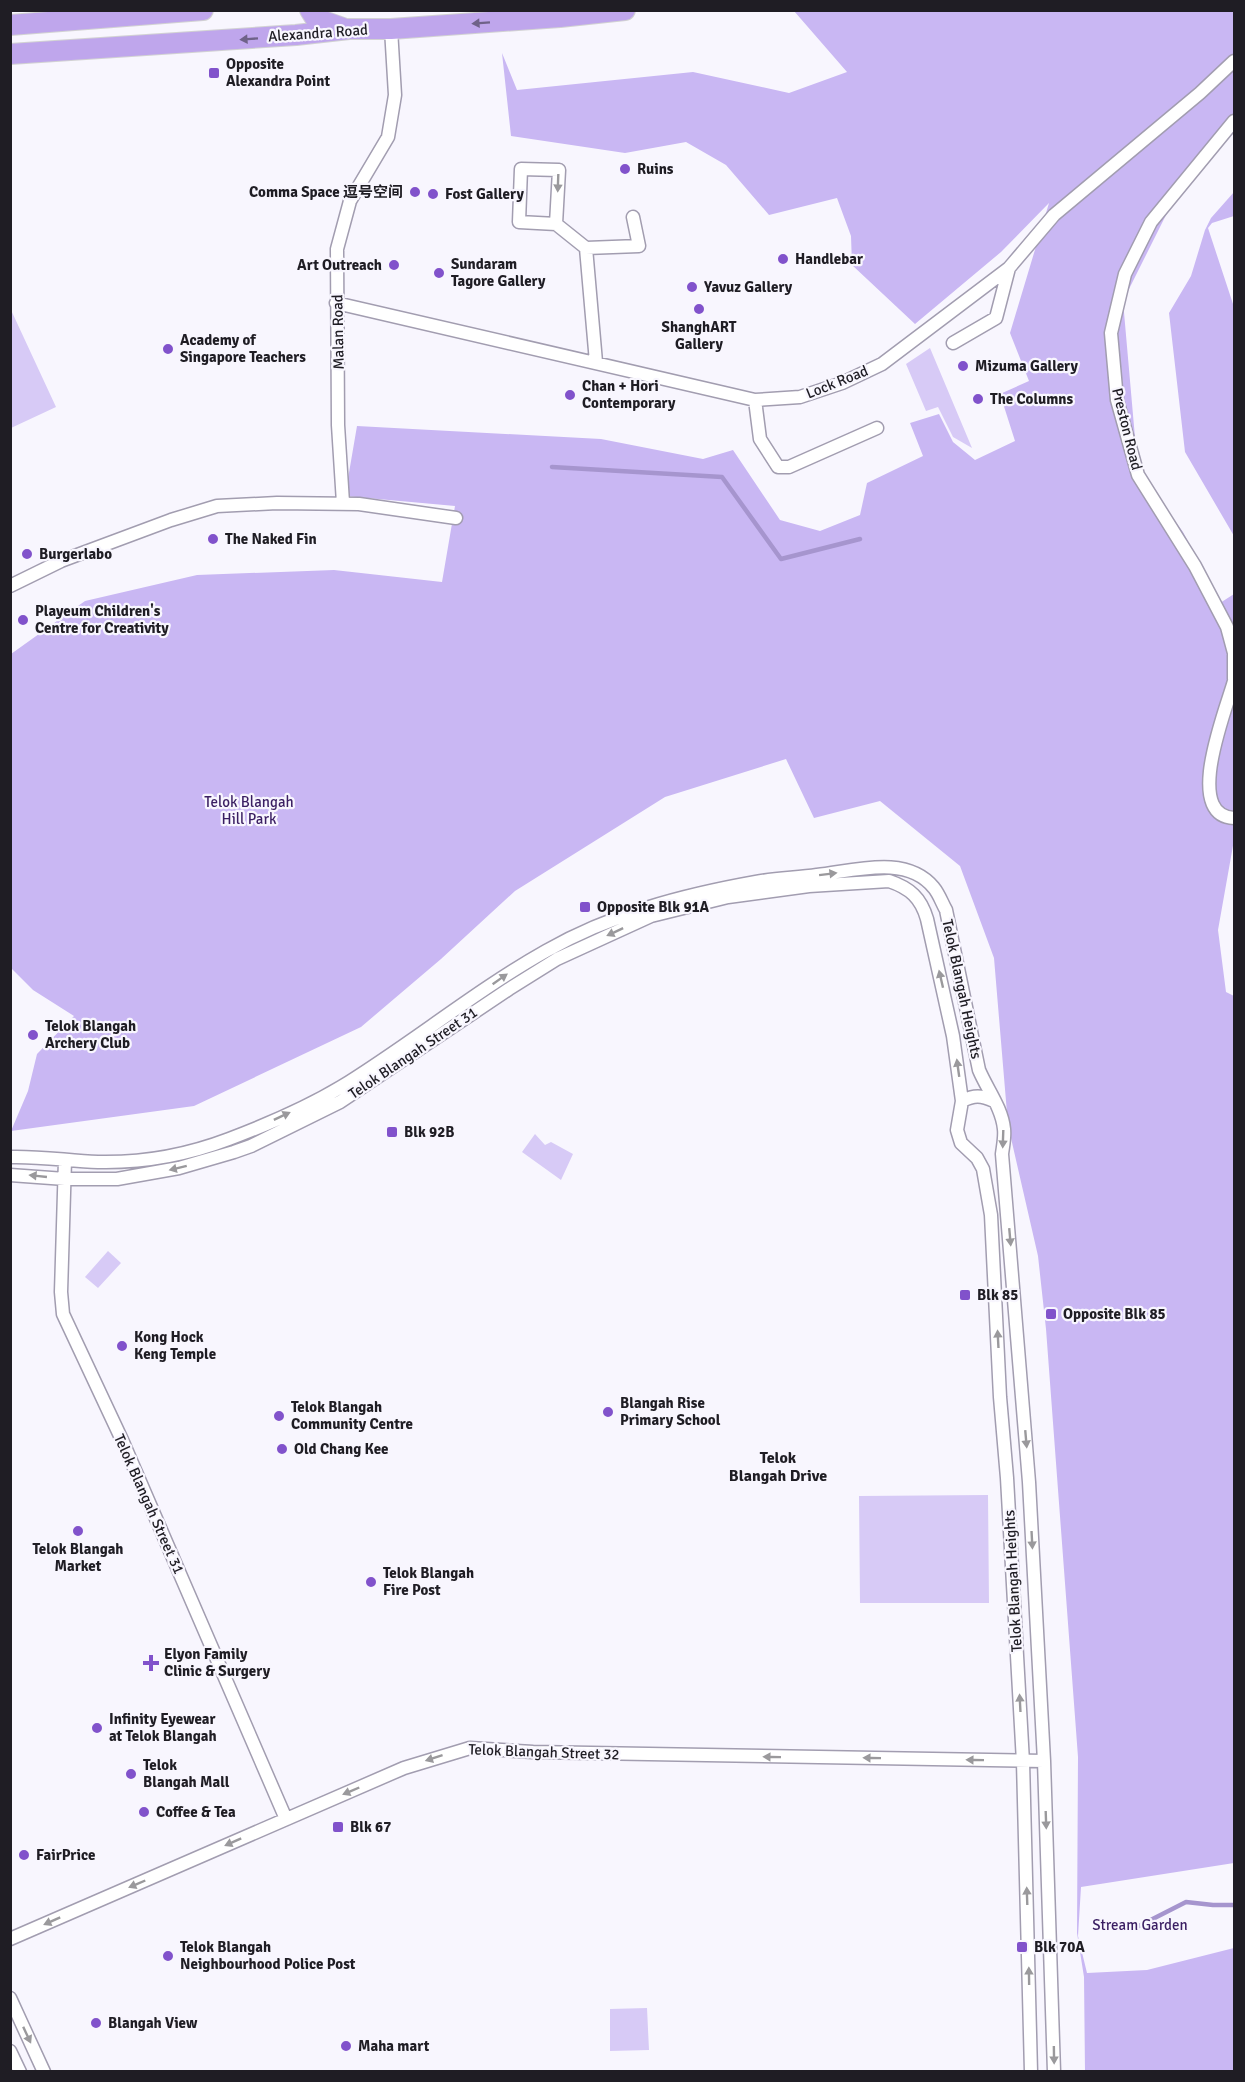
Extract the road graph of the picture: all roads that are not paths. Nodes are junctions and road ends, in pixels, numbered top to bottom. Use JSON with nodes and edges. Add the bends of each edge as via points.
{"nodes":[{"id":1,"x":203,"y":10,"type":"edge"},
{"id":2,"x":309,"y":10,"type":"edge"},
{"id":3,"x":625,"y":10,"type":"edge"},
{"id":4,"x":10,"y":25,"type":"edge"},
{"id":5,"x":349,"y":29,"type":"junction"},
{"id":6,"x":391,"y":29,"type":"junction"},
{"id":7,"x":10,"y":54,"type":"edge"},
{"id":8,"x":1234,"y":61,"type":"edge"},
{"id":9,"x":1234,"y":121,"type":"edge"},
{"id":10,"x":633,"y":217,"type":"dead end"},
{"id":11,"x":556,"y":224,"type":"junction"},
{"id":12,"x":586,"y":248,"type":"junction"},
{"id":13,"x":1009,"y":267,"type":"junction"},
{"id":14,"x":336,"y":303,"type":"junction"},
{"id":15,"x":953,"y":343,"type":"dead end"},
{"id":16,"x":596,"y":362,"type":"junction"},
{"id":17,"x":755,"y":400,"type":"junction"},
{"id":18,"x":877,"y":428,"type":"dead end"},
{"id":19,"x":343,"y":503,"type":"junction"},
{"id":20,"x":456,"y":518,"type":"dead end"},
{"id":21,"x":10,"y":586,"type":"edge"},
{"id":22,"x":1234,"y":680,"type":"edge"},
{"id":23,"x":1234,"y":818,"type":"edge"},
{"id":24,"x":750,"y":889,"type":"junction"},
{"id":25,"x":962,"y":1101,"type":"junction"},
{"id":26,"x":994,"y":1101,"type":"junction"},
{"id":27,"x":10,"y":1157,"type":"edge"},
{"id":28,"x":65,"y":1160,"type":"junction"},
{"id":29,"x":10,"y":1175,"type":"edge"},
{"id":30,"x":65,"y":1179,"type":"junction"},
{"id":31,"x":1044,"y":1761,"type":"junction"},
{"id":32,"x":1023,"y":1762,"type":"junction"},
{"id":33,"x":286,"y":1819,"type":"junction"},
{"id":34,"x":10,"y":1939,"type":"edge"},
{"id":35,"x":10,"y":1998,"type":"edge"},
{"id":36,"x":10,"y":2051,"type":"edge"},
{"id":37,"x":20,"y":2072,"type":"edge"},
{"id":38,"x":44,"y":2072,"type":"edge"},
{"id":39,"x":1031,"y":2072,"type":"edge"},
{"id":40,"x":1054,"y":2072,"type":"edge"}],
"edges":[{"from":1,"to":4,"type":"main road"},
{"from":2,"to":5,"type":"main road","via":[[315,18]]},
{"from":3,"to":6,"type":"main road","name":"Alexandra Road","one_way":true},
{"from":5,"to":6,"type":"main road","name":"Alexandra Road"},
{"from":5,"to":7,"type":"main road","name":"Alexandra Road","one_way":true},
{"from":6,"to":14,"type":"street","name":"Malan Road","via":[[394,95],[388,136],[350,201],[337,249]]},
{"from":8,"to":13,"type":"street","name":"Lock Road","via":[[1054,215]]},
{"from":9,"to":22,"type":"street","name":"Preston Road","via":[[1151,222],[1125,274],[1111,333],[1117,400],[1138,475],[1195,566],[1227,627],[1234,653]]},
{"from":10,"to":12,"type":"street","via":[[639,246]]},
{"from":11,"to":11,"type":"street","one_way":true,"via":[[519,222],[521,169],[558,170]]},
{"from":11,"to":12,"type":"street"},
{"from":12,"to":16,"type":"street"},
{"from":13,"to":15,"type":"street","via":[[996,318]]},
{"from":13,"to":17,"type":"street","name":"Lock Road","via":[[882,364],[800,397]]},
{"from":14,"to":16,"type":"street","name":"Lock Road"},
{"from":14,"to":19,"type":"street","name":"Malan Road"},
{"from":16,"to":17,"type":"street","name":"Lock Road"},
{"from":17,"to":18,"type":"street","via":[[760,439],[778,467],[789,467]]},
{"from":19,"to":20,"type":"street"},
{"from":19,"to":21,"type":"street","via":[[217,506],[61,561]]},
{"from":22,"to":23,"type":"street","name":"Preston Road","via":[[1214,743],[1209,790],[1216,809],[1223,816]]},
{"from":25,"to":24,"type":"street","name":"Telok Blangah Heights","one_way":true,"via":[[953,1036],[927,919],[918,897],[889,881]]},
{"from":24,"to":26,"type":"street","name":"Telok Blangah Heights","one_way":true,"via":[[891,866],[915,872],[934,888],[946,910],[980,1070]]},
{"from":28,"to":24,"type":"street","name":"Telok Blangah Street 31","one_way":true,"via":[[158,1158],[229,1139],[338,1089],[513,970],[578,935],[658,904],[707,891]]},
{"from":24,"to":30,"type":"street","name":"Telok Blangah Street 31","one_way":true,"via":[[651,916],[557,959],[340,1102],[250,1146],[141,1176]]},
{"from":25,"to":26,"type":"street","via":[[971,1096]]},
{"from":32,"to":25,"type":"street","name":"Telok Blangah Heights","one_way":true,"via":[[992,1215],[983,1169],[961,1143],[957,1130]]},
{"from":26,"to":31,"type":"street","name":"Telok Blangah Heights","one_way":true,"via":[[1004,1130],[1002,1154],[1029,1482]]},
{"from":27,"to":28,"type":"street","name":"Telok Blangah Street 31"},
{"from":28,"to":30,"type":"street","name":"Telok Blangah Street 31"},
{"from":30,"to":29,"type":"street","name":"Telok Blangah Street 31","one_way":true},
{"from":30,"to":33,"type":"street","name":"Telok Blangah Street 31","via":[[63,1314],[122,1440]]},
{"from":31,"to":32,"type":"street","name":"Telok Blangah Street 32"},
{"from":31,"to":40,"type":"street","name":"Telok Blangah Heights","one_way":true},
{"from":32,"to":33,"type":"street","name":"Telok Blangah Street 32","one_way":true,"via":[[470,1748],[404,1768]]},
{"from":39,"to":32,"type":"street","name":"Telok Blangah Heights","one_way":true},
{"from":33,"to":34,"type":"street","name":"Telok Blangah Street 32","one_way":true},
{"from":35,"to":38,"type":"street","one_way":true},
{"from":36,"to":37,"type":"street"}]}
